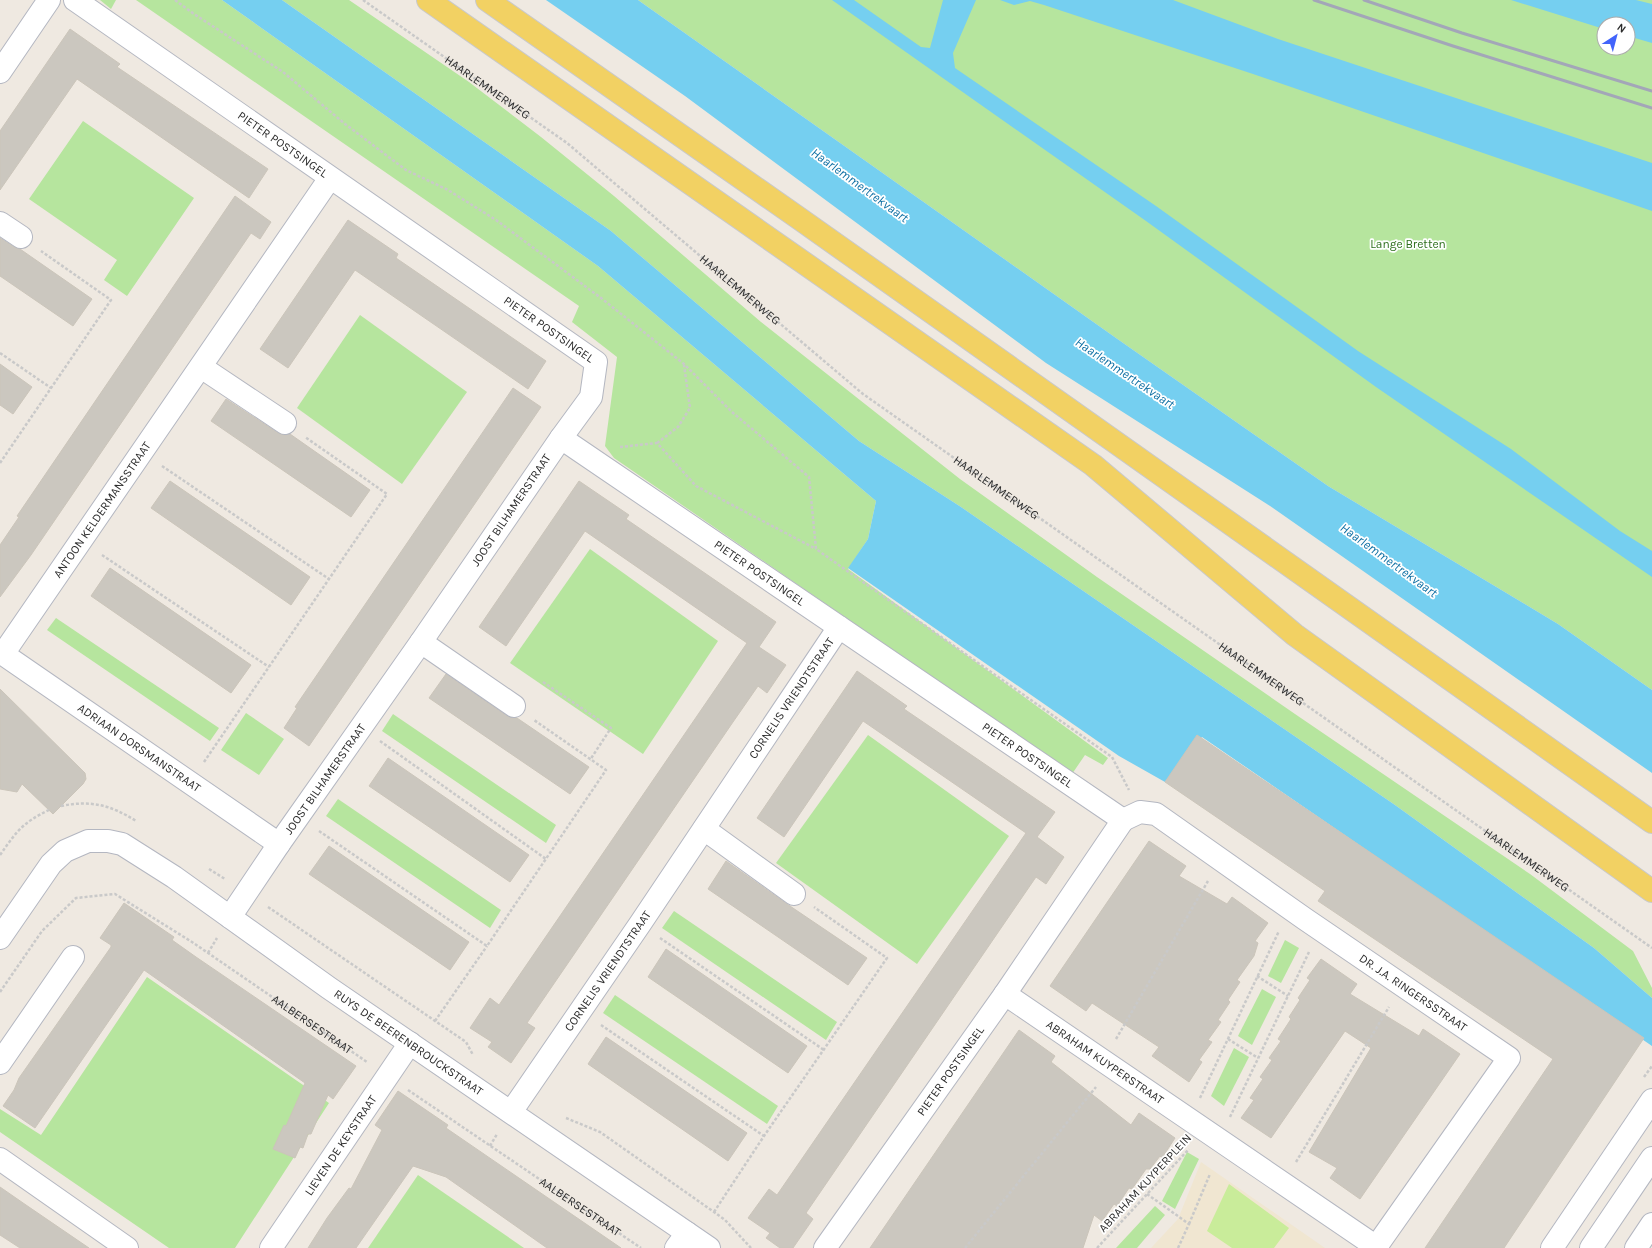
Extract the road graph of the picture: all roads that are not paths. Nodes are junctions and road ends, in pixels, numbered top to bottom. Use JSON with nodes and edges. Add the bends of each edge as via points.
{"nodes":[{"id":1,"x":49,"y":0,"type":"edge"},
{"id":2,"x":75,"y":0,"type":"edge"},
{"id":3,"x":428,"y":0,"type":"edge"},
{"id":4,"x":487,"y":0,"type":"edge"},
{"id":5,"x":0,"y":72,"type":"edge"},
{"id":6,"x":330,"y":178,"type":"junction"},
{"id":7,"x":0,"y":223,"type":"edge"},
{"id":8,"x":21,"y":237,"type":"road end"},
{"id":9,"x":201,"y":367,"type":"junction"},
{"id":10,"x":285,"y":423,"type":"road end"},
{"id":11,"x":561,"y":438,"type":"junction"},
{"id":12,"x":839,"y":627,"type":"junction"},
{"id":13,"x":421,"y":642,"type":"junction"},
{"id":14,"x":2,"y":653,"type":"edge"},
{"id":15,"x":514,"y":706,"type":"road end"},
{"id":16,"x":1132,"y":816,"type":"junction"},
{"id":17,"x":1652,"y":822,"type":"edge"},
{"id":18,"x":704,"y":829,"type":"junction"},
{"id":19,"x":279,"y":844,"type":"junction"},
{"id":20,"x":1652,"y":891,"type":"edge"},
{"id":21,"x":794,"y":894,"type":"road end"},
{"id":22,"x":230,"y":917,"type":"junction"},
{"id":23,"x":0,"y":938,"type":"edge"},
{"id":24,"x":72,"y":957,"type":"dead end"},
{"id":25,"x":1005,"y":994,"type":"junction"},
{"id":26,"x":410,"y":1043,"type":"junction"},
{"id":27,"x":0,"y":1064,"type":"edge"},
{"id":28,"x":1652,"y":1100,"type":"edge"},
{"id":29,"x":511,"y":1112,"type":"junction"},
{"id":30,"x":1652,"y":1158,"type":"edge"},
{"id":31,"x":0,"y":1159,"type":"edge"},
{"id":32,"x":1652,"y":1224,"type":"edge"},
{"id":33,"x":681,"y":1240,"type":"edge"},
{"id":34,"x":1377,"y":1247,"type":"edge"},
{"id":35,"x":127,"y":1248,"type":"edge"},
{"id":36,"x":271,"y":1248,"type":"edge"},
{"id":37,"x":709,"y":1248,"type":"edge"},
{"id":38,"x":825,"y":1248,"type":"edge"},
{"id":39,"x":1552,"y":1248,"type":"edge"},
{"id":40,"x":1591,"y":1248,"type":"edge"},
{"id":41,"x":1636,"y":1248,"type":"edge"}],
"edges":[{"from":1,"to":5,"type":"street"},
{"from":2,"to":6,"type":"street","name":"PIETER POSTSINGEL"},
{"from":3,"to":20,"type":"main road","via":[[1093,465],[1295,635]]},
{"from":4,"to":17,"type":"main road"},
{"from":6,"to":9,"type":"street","name":"ANTOON KELDERMANSSTRAAT"},
{"from":6,"to":11,"type":"street","name":"PIETER POSTSINGEL","via":[[596,362],[590,397]]},
{"from":7,"to":8,"type":"street"},
{"from":9,"to":10,"type":"street"},
{"from":9,"to":14,"type":"street","name":"ANTOON KELDERMANSSTRAAT"},
{"from":11,"to":12,"type":"street","name":"PIETER POSTSINGEL"},
{"from":11,"to":13,"type":"street","name":"JOOST BILHAMERSTRAAT"},
{"from":12,"to":16,"type":"street","name":"PIETER POSTSINGEL"},
{"from":12,"to":18,"type":"street","name":"CORNELIS VRIENDTSTRAAT"},
{"from":13,"to":15,"type":"street"},
{"from":13,"to":19,"type":"street","name":"JOOST BILHAMERSTRAAT"},
{"from":14,"to":19,"type":"street","name":"ADRIAAN DORSMANSTRAAT"},
{"from":16,"to":25,"type":"street","name":"PIETER POSTSINGEL"},
{"from":16,"to":34,"type":"street","name":"DR. J.A. RINGERSSTRAAT","via":[[1156,814],[1304,919],[1509,1058]]},
{"from":18,"to":21,"type":"street"},
{"from":18,"to":29,"type":"street","name":"CORNELIS VRIENDTSTRAAT"},
{"from":19,"to":22,"type":"street","name":"JOOST BILHAMERSTRAAT"},
{"from":22,"to":23,"type":"street","name":"RUYS DE BEERENBROUCKSTRAAT","via":[[122,844],[88,841],[65,851],[51,864]]},
{"from":22,"to":26,"type":"street","name":"RUYS DE BEERENBROUCKSTRAAT"},
{"from":24,"to":27,"type":"street"},
{"from":25,"to":34,"type":"street","name":"ABRAHAM KUYPERSTRAAT"},
{"from":25,"to":38,"type":"street","name":"PIETER POSTSINGEL"},
{"from":26,"to":29,"type":"street","name":"RUYS DE BEERENBROUCKSTRAAT"},
{"from":26,"to":36,"type":"street","name":"LIEVEN DE KEYSTRAAT"},
{"from":28,"to":39,"type":"street"},
{"from":29,"to":33,"type":"street","name":"RUYS DE BEERENBROUCKSTRAAT"},
{"from":30,"to":40,"type":"street"},
{"from":31,"to":35,"type":"street"},
{"from":32,"to":41,"type":"street"},
{"from":33,"to":37,"type":"street","name":"RUYS DE BEERENBROUCKSTRAAT"}]}
